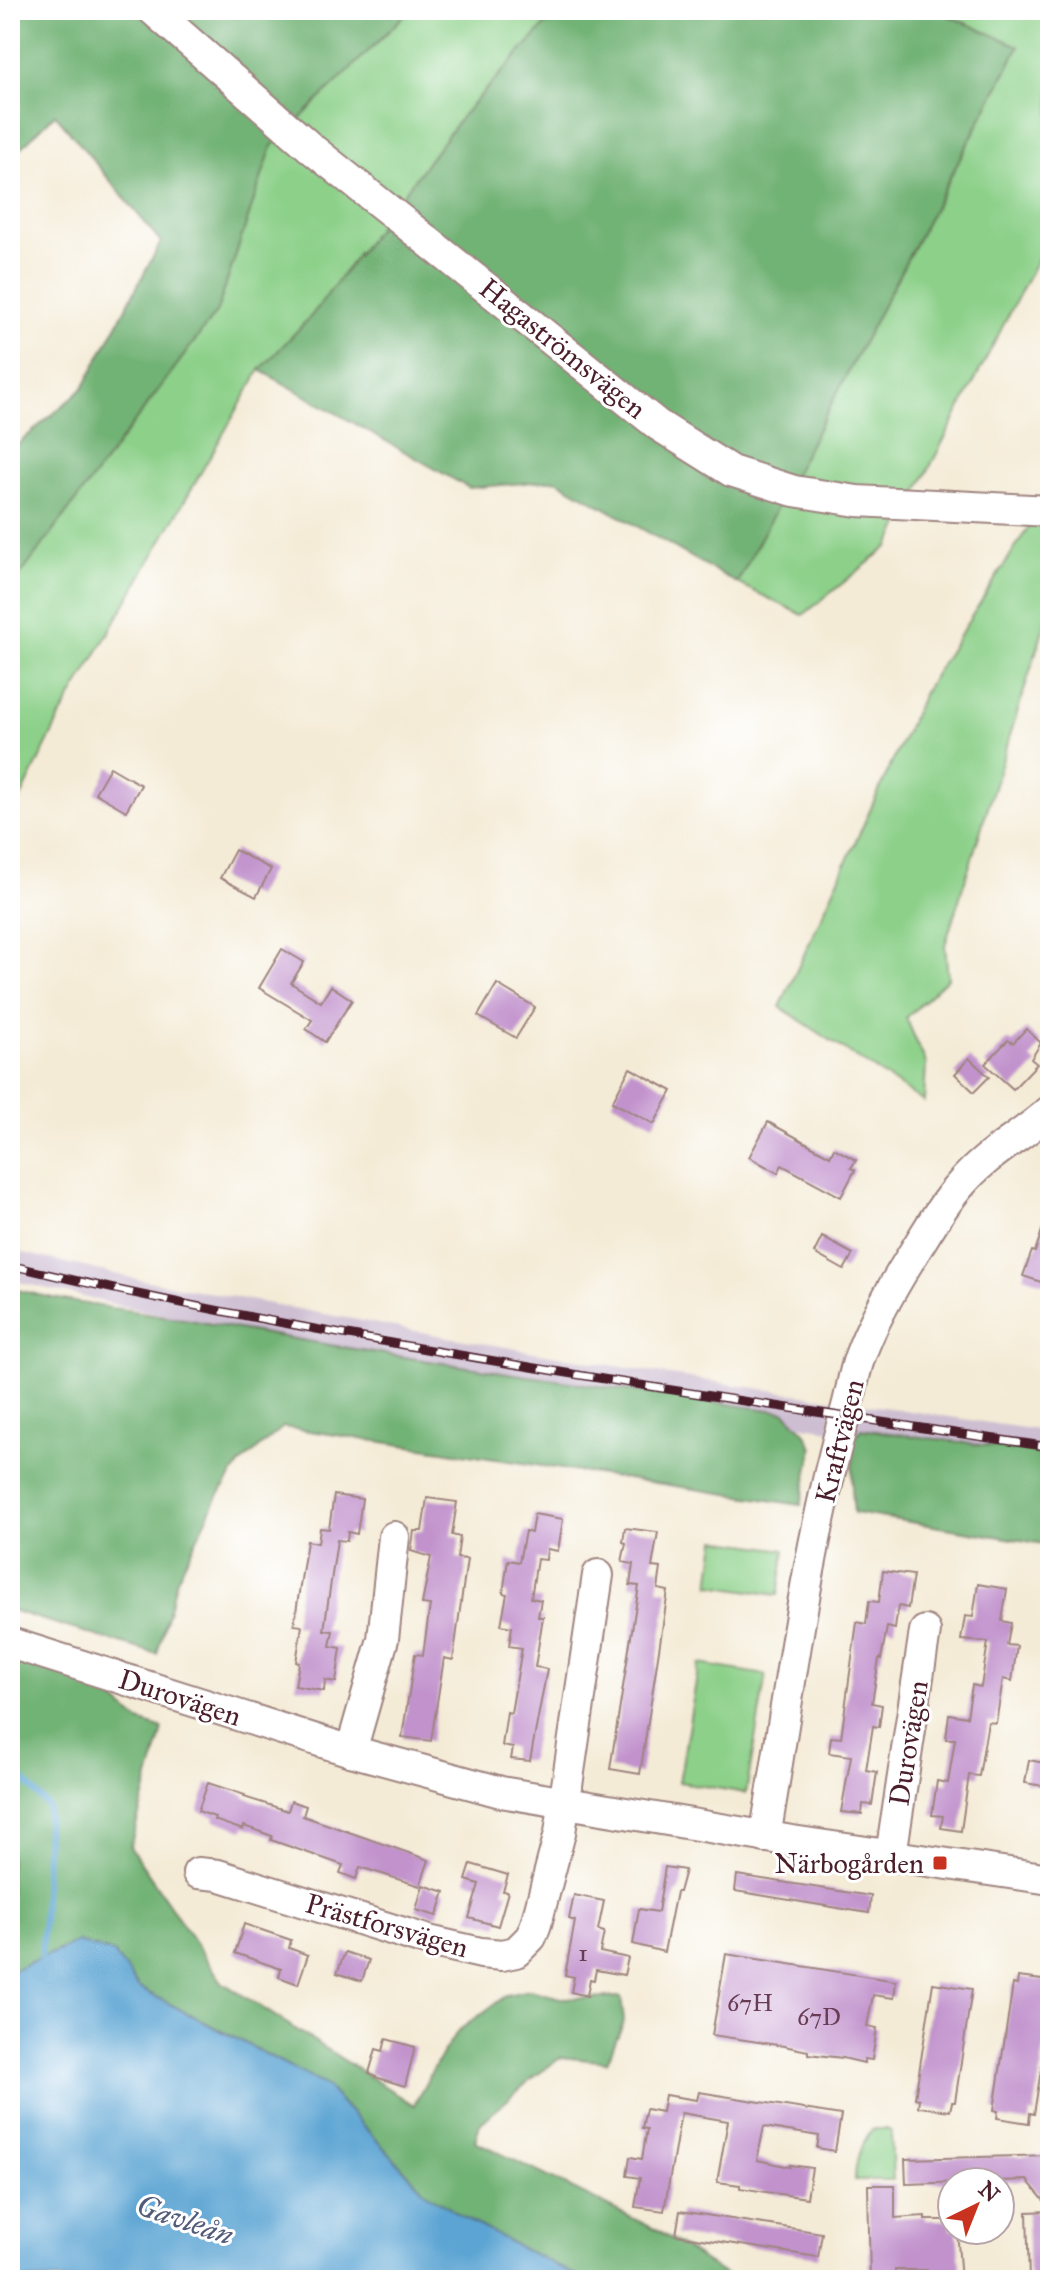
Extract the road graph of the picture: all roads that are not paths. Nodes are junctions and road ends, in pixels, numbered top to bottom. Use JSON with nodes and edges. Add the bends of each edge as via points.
{"nodes":[{"id":1,"x":153,"y":10,"type":"edge"},
{"id":2,"x":1050,"y":511,"type":"edge"},
{"id":3,"x":1050,"y":1111,"type":"edge"},
{"id":4,"x":394,"y":1537,"type":"dead end"},
{"id":5,"x":598,"y":1575,"type":"dead end"},
{"id":6,"x":925,"y":1631,"type":"dead end"},
{"id":7,"x":10,"y":1643,"type":"edge"},
{"id":8,"x":351,"y":1751,"type":"junction"},
{"id":9,"x":564,"y":1804,"type":"junction"},
{"id":10,"x":765,"y":1837,"type":"junction"},
{"id":11,"x":891,"y":1855,"type":"junction"},
{"id":12,"x":198,"y":1873,"type":"dead end"},
{"id":13,"x":1050,"y":1879,"type":"edge"}],
"edges":[{"from":1,"to":2,"type":"street","name":"Hagaströmsvägen","via":[[312,149],[658,425],[731,471],[794,491],[857,501]]},
{"from":3,"to":10,"type":"street","name":"Kraftvägen","via":[[986,1158],[939,1212],[882,1308],[860,1357],[815,1537]]},
{"from":4,"to":8,"type":"street","via":[[383,1639]]},
{"from":5,"to":9,"type":"street"},
{"from":6,"to":11,"type":"street","name":"Durovägen"},
{"from":7,"to":8,"type":"street","name":"Durovägen"},
{"from":8,"to":9,"type":"street","name":"Durovägen","via":[[455,1781]]},
{"from":9,"to":10,"type":"street","name":"Durovägen"},
{"from":9,"to":12,"type":"street","name":"Prästforsvägen","via":[[536,1924],[523,1946],[502,1955],[429,1941],[260,1887]]},
{"from":10,"to":11,"type":"street","name":"Durovägen"},
{"from":11,"to":13,"type":"street","name":"Durovägen"}]}
